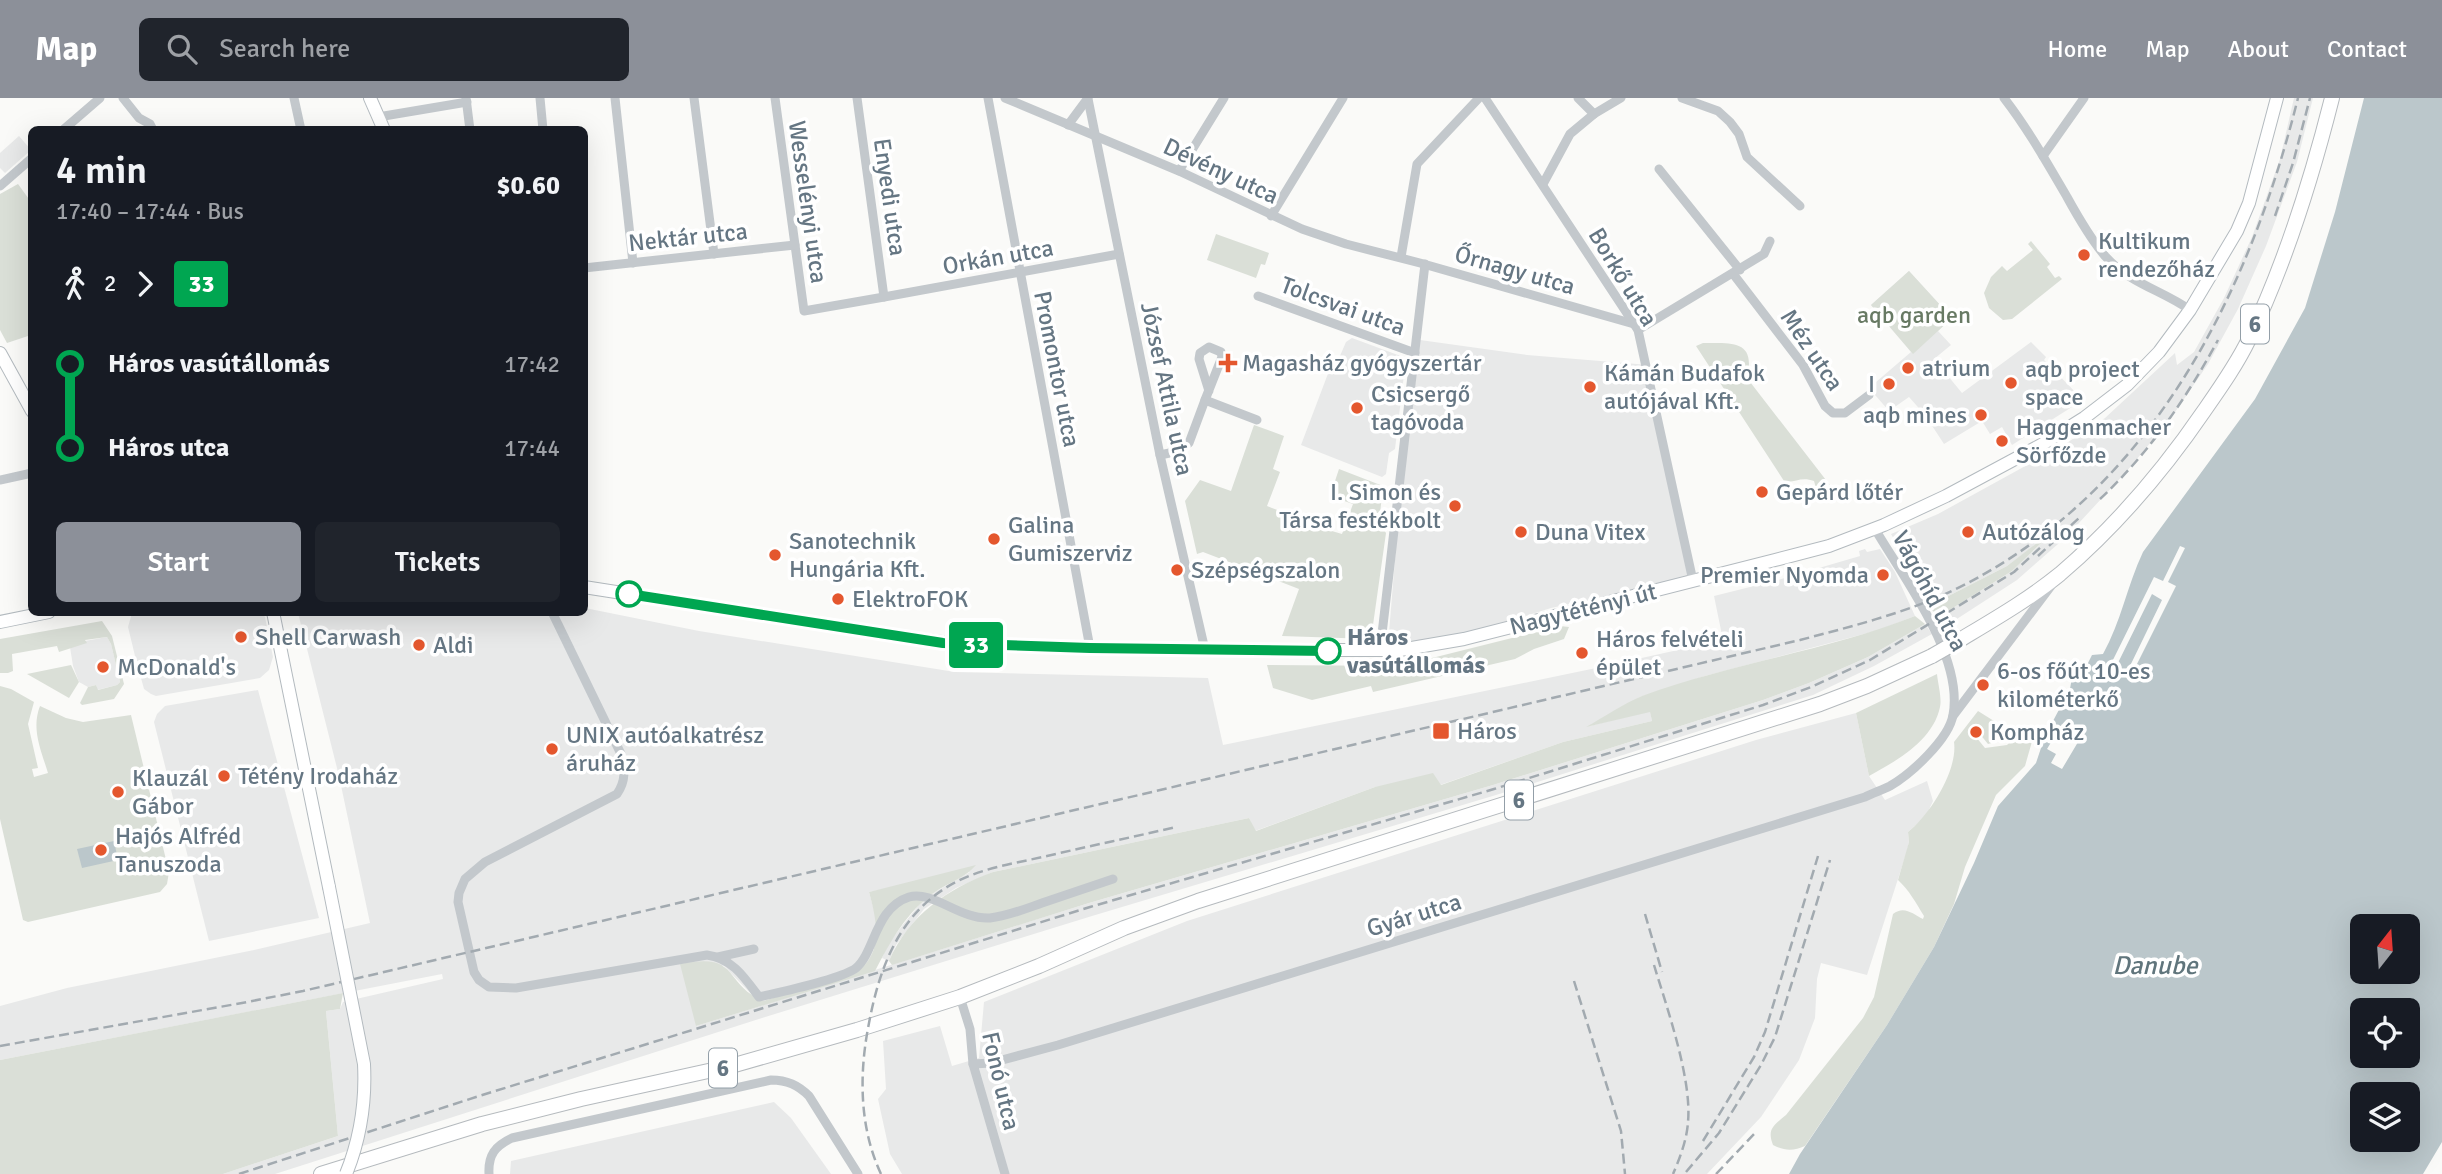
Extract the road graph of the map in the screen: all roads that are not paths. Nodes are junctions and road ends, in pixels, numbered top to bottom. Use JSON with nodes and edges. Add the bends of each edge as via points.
{"nodes":[{"id":1,"x":100,"y":98,"type":"edge"},
{"id":2,"x":123,"y":98,"type":"edge"},
{"id":3,"x":294,"y":98,"type":"edge"},
{"id":4,"x":370,"y":98,"type":"edge"},
{"id":5,"x":540,"y":98,"type":"edge"},
{"id":6,"x":615,"y":98,"type":"edge"},
{"id":7,"x":694,"y":98,"type":"edge"},
{"id":8,"x":775,"y":98,"type":"edge"},
{"id":9,"x":857,"y":98,"type":"edge"},
{"id":10,"x":988,"y":98,"type":"edge"},
{"id":11,"x":1005,"y":98,"type":"edge"},
{"id":12,"x":1088,"y":98,"type":"edge"},
{"id":13,"x":1224,"y":98,"type":"edge"},
{"id":14,"x":1343,"y":98,"type":"edge"},
{"id":15,"x":1479,"y":98,"type":"edge"},
{"id":16,"x":1485,"y":98,"type":"edge"},
{"id":17,"x":1578,"y":98,"type":"edge"},
{"id":18,"x":1620,"y":98,"type":"edge"},
{"id":19,"x":1682,"y":98,"type":"edge"},
{"id":20,"x":2004,"y":98,"type":"edge"},
{"id":21,"x":2084,"y":98,"type":"edge"},
{"id":22,"x":2277,"y":98,"type":"edge"},
{"id":23,"x":2332,"y":98,"type":"edge"},
{"id":24,"x":466,"y":100,"type":"edge"},
{"id":25,"x":1594,"y":114,"type":"junction"},
{"id":26,"x":378,"y":117,"type":"junction"},
{"id":27,"x":1068,"y":125,"type":"junction"},
{"id":28,"x":68,"y":126,"type":"edge"},
{"id":29,"x":149,"y":126,"type":"edge"},
{"id":30,"x":300,"y":126,"type":"edge"},
{"id":31,"x":382,"y":126,"type":"edge"},
{"id":32,"x":469,"y":126,"type":"edge"},
{"id":33,"x":543,"y":126,"type":"edge"},
{"id":34,"x":1094,"y":136,"type":"junction"},
{"id":35,"x":2043,"y":156,"type":"junction"},
{"id":36,"x":28,"y":162,"type":"edge"},
{"id":37,"x":1659,"y":169,"type":"dead end"},
{"id":38,"x":1179,"y":171,"type":"junction"},
{"id":39,"x":1543,"y":184,"type":"junction"},
{"id":40,"x":0,"y":186,"type":"edge"},
{"id":41,"x":1800,"y":206,"type":"dead end"},
{"id":42,"x":1271,"y":216,"type":"junction"},
{"id":43,"x":1770,"y":241,"type":"dead end"},
{"id":44,"x":795,"y":245,"type":"junction"},
{"id":45,"x":714,"y":254,"type":"junction"},
{"id":46,"x":1119,"y":254,"type":"junction"},
{"id":47,"x":1401,"y":257,"type":"junction"},
{"id":48,"x":633,"y":263,"type":"junction"},
{"id":49,"x":1425,"y":264,"type":"junction"},
{"id":50,"x":588,"y":268,"type":"edge"},
{"id":51,"x":1737,"y":272,"type":"junction"},
{"id":52,"x":1020,"y":273,"type":"junction"},
{"id":53,"x":1258,"y":296,"type":"dead end"},
{"id":54,"x":881,"y":298,"type":"junction"},
{"id":55,"x":2190,"y":310,"type":"junction"},
{"id":56,"x":804,"y":311,"type":"joint"},
{"id":57,"x":1636,"y":327,"type":"junction"},
{"id":58,"x":0,"y":353,"type":"edge"},
{"id":59,"x":1415,"y":353,"type":"junction"},
{"id":60,"x":1869,"y":395,"type":"dead end"},
{"id":61,"x":28,"y":404,"type":"edge"},
{"id":62,"x":1257,"y":420,"type":"dead end"},
{"id":63,"x":1160,"y":455,"type":"junction"},
{"id":64,"x":28,"y":473,"type":"edge"},
{"id":65,"x":0,"y":480,"type":"edge"},
{"id":66,"x":1875,"y":529,"type":"junction"},
{"id":67,"x":2059,"y":574,"type":"junction"},
{"id":68,"x":1693,"y":581,"type":"junction"},
{"id":69,"x":588,"y":588,"type":"edge"},
{"id":70,"x":29,"y":616,"type":"edge"},
{"id":71,"x":273,"y":616,"type":"edge"},
{"id":72,"x":555,"y":616,"type":"edge"},
{"id":73,"x":0,"y":622,"type":"edge"},
{"id":74,"x":1090,"y":648,"type":"junction"},
{"id":75,"x":1205,"y":650,"type":"junction"},
{"id":76,"x":1380,"y":651,"type":"junction"},
{"id":77,"x":1953,"y":716,"type":"junction"},
{"id":78,"x":1113,"y":879,"type":"dead end"},
{"id":79,"x":754,"y":949,"type":"dead end"},
{"id":80,"x":717,"y":957,"type":"junction"},
{"id":81,"x":960,"y":997,"type":"junction"},
{"id":82,"x":973,"y":1063,"type":"junction"},
{"id":83,"x":321,"y":1174,"type":"edge"},
{"id":84,"x":346,"y":1174,"type":"edge"},
{"id":85,"x":489,"y":1174,"type":"edge"},
{"id":86,"x":858,"y":1174,"type":"edge"},
{"id":87,"x":1005,"y":1174,"type":"edge"}],
"edges":[{"from":1,"to":28,"type":"street"},
{"from":2,"to":29,"type":"street"},
{"from":3,"to":30,"type":"street"},
{"from":4,"to":26,"type":"main road"},
{"from":5,"to":33,"type":"street"},
{"from":6,"to":48,"type":"street"},
{"from":7,"to":45,"type":"street"},
{"from":8,"to":44,"type":"street","name":"Wesselényi utca"},
{"from":9,"to":54,"type":"street","name":"Enyedi utca"},
{"from":10,"to":52,"type":"street","name":"Promontor utca"},
{"from":11,"to":27,"type":"street","name":"Dévény utca"},
{"from":12,"to":27,"type":"street"},
{"from":12,"to":34,"type":"street","name":"József Attila utca"},
{"from":13,"to":38,"type":"street"},
{"from":14,"to":42,"type":"street"},
{"from":15,"to":47,"type":"street","via":[[1417,164]]},
{"from":16,"to":39,"type":"street","name":"Borkő utca"},
{"from":17,"to":25,"type":"street"},
{"from":18,"to":25,"type":"street"},
{"from":19,"to":41,"type":"street","via":[[1718,111],[1730,121],[1747,157]]},
{"from":20,"to":35,"type":"street"},
{"from":21,"to":35,"type":"street"},
{"from":22,"to":55,"type":"main road","name":"Nagytétényi út","via":[[2245,212]]},
{"from":23,"to":67,"type":"main road","number":"6","via":[[2293,233],[2248,341],[2178,450],[2118,518]]},
{"from":24,"to":26,"type":"street"},
{"from":24,"to":32,"type":"street"},
{"from":25,"to":39,"type":"street","via":[[1570,135]]},
{"from":26,"to":31,"type":"main road"},
{"from":27,"to":34,"type":"street","name":"Dévény utca"},
{"from":34,"to":38,"type":"street","name":"Dévény utca"},
{"from":34,"to":46,"type":"street","name":"József Attila utca"},
{"from":35,"to":55,"type":"street","via":[[2105,256],[2143,286]]},
{"from":36,"to":40,"type":"street"},
{"from":37,"to":51,"type":"street","name":"Méz utca"},
{"from":38,"to":42,"type":"street","name":"Dévény utca"},
{"from":39,"to":57,"type":"street","name":"Borkő utca"},
{"from":42,"to":47,"type":"street","name":"Dévény utca","via":[[1346,244]]},
{"from":43,"to":51,"type":"street","via":[[1764,254]]},
{"from":44,"to":45,"type":"street","name":"Nektár utca"},
{"from":44,"to":56,"type":"street","name":"Wesselényi utca"},
{"from":45,"to":48,"type":"street","name":"Nektár utca"},
{"from":46,"to":52,"type":"street","name":"Orkán utca"},
{"from":46,"to":63,"type":"street","name":"József Attila utca"},
{"from":47,"to":49,"type":"street","name":"Dévény utca"},
{"from":48,"to":50,"type":"street","name":"Nektár utca"},
{"from":49,"to":57,"type":"street","name":"Őrnagy utca"},
{"from":49,"to":59,"type":"street"},
{"from":51,"to":57,"type":"street"},
{"from":51,"to":60,"type":"street","name":"Méz utca","via":[[1803,365],[1825,407],[1844,413]]},
{"from":52,"to":54,"type":"street","name":"Orkán utca"},
{"from":52,"to":74,"type":"street","name":"Promontor utca"},
{"from":53,"to":59,"type":"street","name":"Tolcsvai utca"},
{"from":54,"to":56,"type":"street","name":"Orkán utca"},
{"from":55,"to":66,"type":"main road","name":"Nagytétényi út","via":[[2141,372],[2084,418],[1946,496]]},
{"from":57,"to":68,"type":"street","name":"Borkő utca"},
{"from":58,"to":61,"type":"main road"},
{"from":59,"to":76,"type":"street"},
{"from":62,"to":63,"type":"street","via":[[1207,396],[1189,443]]},
{"from":63,"to":75,"type":"street","name":"József Attila utca"},
{"from":64,"to":65,"type":"street"},
{"from":66,"to":68,"type":"main road","name":"Nagytétényi út","via":[[1829,546]]},
{"from":66,"to":77,"type":"street","name":"Vágóhíd utca","via":[[1939,638],[1950,676]]},
{"from":67,"to":77,"type":"street"},
{"from":67,"to":81,"type":"main road","number":"6","bridge":true,"via":[[1958,641],[1867,686],[1198,901]]},
{"from":68,"to":76,"type":"main road","name":"Nagytétényi út","via":[[1464,639]]},
{"from":69,"to":74,"type":"main road","name":"Nagytétényi út","via":[[943,643]]},
{"from":70,"to":73,"type":"main road"},
{"from":71,"to":84,"type":"main road","bridge":true,"via":[[364,1064],[362,1122]]},
{"from":72,"to":80,"type":"street","via":[[621,754],[624,778],[617,794],[485,862],[465,879],[458,902],[474,972],[489,987],[506,989],[698,956]]},
{"from":74,"to":75,"type":"main road","name":"Nagytétényi út"},
{"from":75,"to":76,"type":"main road","name":"Nagytétényi út"},
{"from":77,"to":82,"type":"street","name":"Gyár utca","via":[[1936,746],[1911,771],[1865,797],[1058,1045]]},
{"from":78,"to":80,"type":"street","via":[[990,918],[968,916],[924,897],[908,897],[877,927],[861,963],[845,974],[759,997],[733,966]]},
{"from":79,"to":80,"type":"street"},
{"from":81,"to":82,"type":"street","name":"Fonó utca","via":[[970,1029]]},
{"from":81,"to":83,"type":"main road","number":"6","via":[[790,1051],[581,1098]]},
{"from":82,"to":87,"type":"street","name":"Fonó utca"},
{"from":85,"to":86,"type":"street","via":[[495,1149],[512,1138],[771,1080],[801,1088]]}]}
